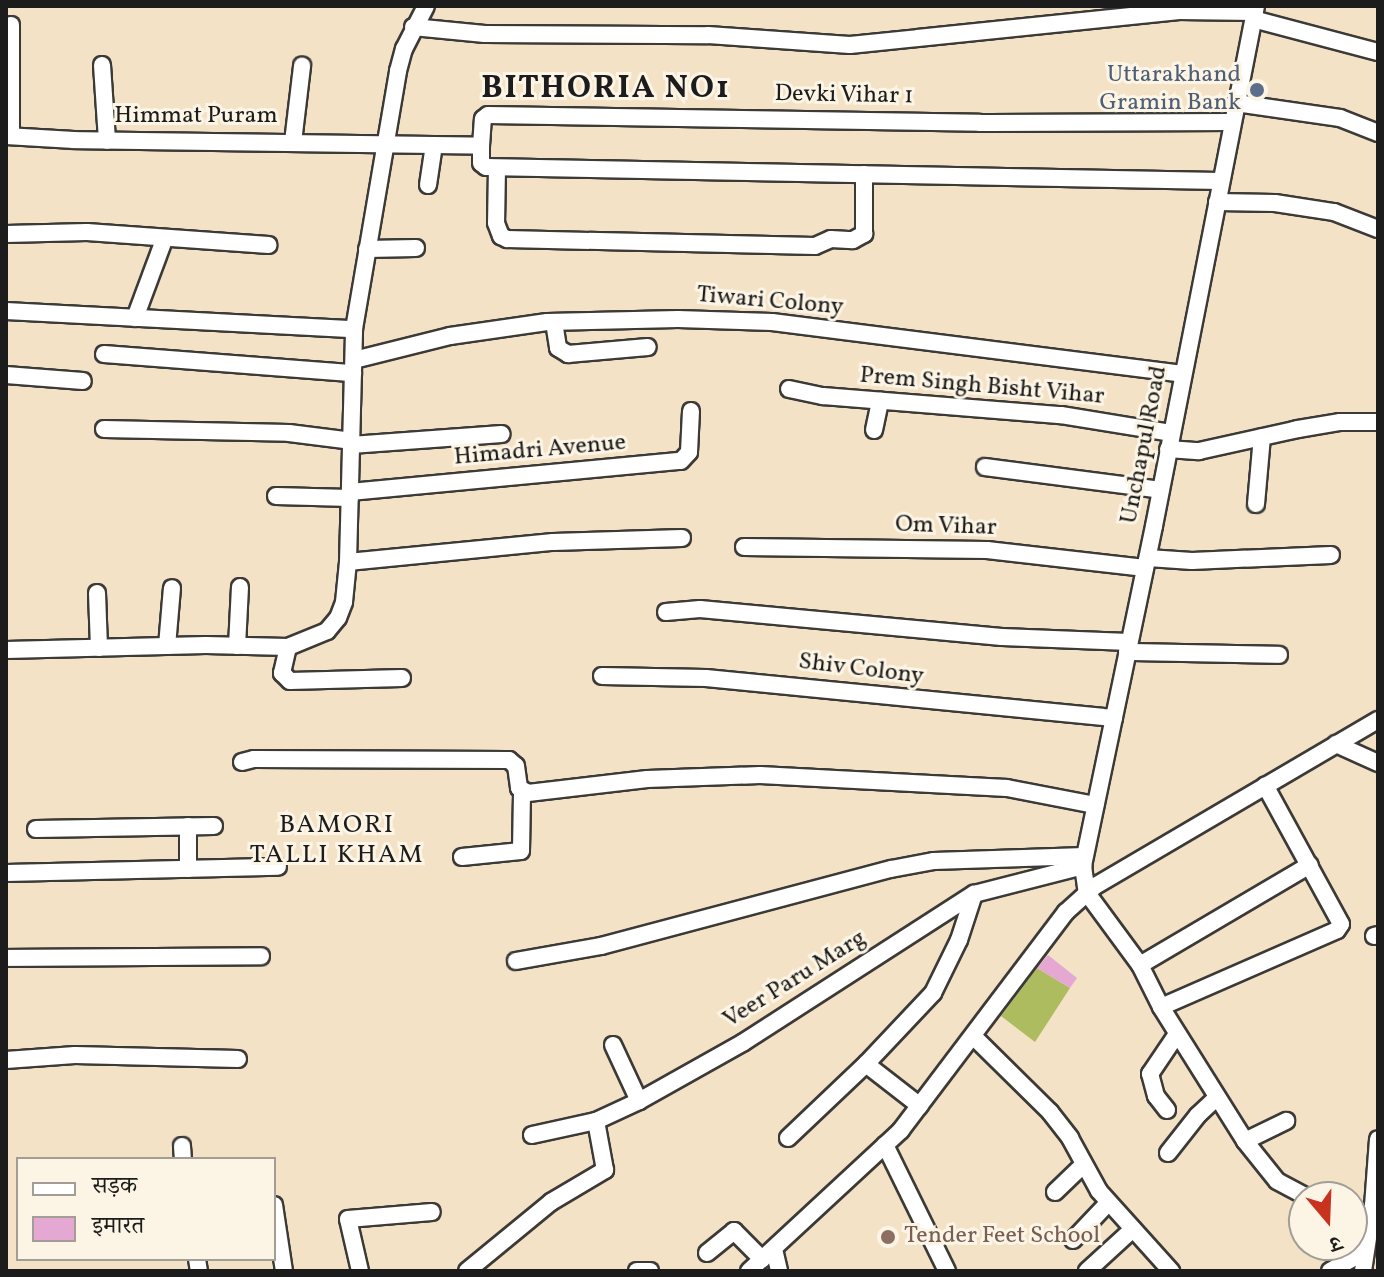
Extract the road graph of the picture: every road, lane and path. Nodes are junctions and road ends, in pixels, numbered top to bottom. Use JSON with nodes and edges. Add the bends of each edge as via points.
{"nodes":[{"id":1,"x":426,"y":6,"type":"edge"},
{"id":2,"x":1255,"y":12,"type":"edge"},
{"id":3,"x":11,"y":25,"type":"dead end"},
{"id":4,"x":413,"y":27,"type":"junction"},
{"id":5,"x":1378,"y":52,"type":"edge"},
{"id":6,"x":102,"y":65,"type":"dead end"},
{"id":7,"x":302,"y":66,"type":"dead end"},
{"id":8,"x":1236,"y":103,"type":"junction"},
{"id":9,"x":1232,"y":122,"type":"junction"},
{"id":10,"x":1378,"y":133,"type":"edge"},
{"id":11,"x":8,"y":136,"type":"edge"},
{"id":12,"x":107,"y":141,"type":"junction"},
{"id":13,"x":293,"y":142,"type":"junction"},
{"id":14,"x":387,"y":144,"type":"junction"},
{"id":15,"x":434,"y":145,"type":"junction"},
{"id":16,"x":481,"y":146,"type":"junction"},
{"id":17,"x":497,"y":168,"type":"junction"},
{"id":18,"x":864,"y":174,"type":"junction"},
{"id":19,"x":1220,"y":181,"type":"junction"},
{"id":20,"x":428,"y":185,"type":"dead end"},
{"id":21,"x":1217,"y":202,"type":"junction"},
{"id":22,"x":1378,"y":229,"type":"edge"},
{"id":23,"x":6,"y":234,"type":"edge"},
{"id":24,"x":164,"y":240,"type":"junction"},
{"id":25,"x":269,"y":245,"type":"dead end"},
{"id":26,"x":416,"y":248,"type":"dead end"},
{"id":27,"x":367,"y":249,"type":"junction"},
{"id":28,"x":6,"y":311,"type":"edge"},
{"id":29,"x":135,"y":318,"type":"junction"},
{"id":30,"x":554,"y":322,"type":"junction"},
{"id":31,"x":354,"y":329,"type":"junction"},
{"id":32,"x":648,"y":347,"type":"dead end"},
{"id":33,"x":104,"y":354,"type":"dead end"},
{"id":34,"x":353,"y":367,"type":"junction"},
{"id":35,"x":1183,"y":374,"type":"junction"},
{"id":36,"x":6,"y":375,"type":"edge"},
{"id":37,"x":83,"y":381,"type":"dead end"},
{"id":38,"x":789,"y":389,"type":"dead end"},
{"id":39,"x":880,"y":401,"type":"junction"},
{"id":40,"x":691,"y":411,"type":"dead end"},
{"id":41,"x":1378,"y":422,"type":"edge"},
{"id":42,"x":104,"y":429,"type":"dead end"},
{"id":43,"x":874,"y":430,"type":"dead end"},
{"id":44,"x":502,"y":434,"type":"dead end"},
{"id":45,"x":1262,"y":437,"type":"junction"},
{"id":46,"x":1169,"y":441,"type":"junction"},
{"id":47,"x":352,"y":443,"type":"junction"},
{"id":48,"x":985,"y":467,"type":"dead end"},
{"id":49,"x":1161,"y":490,"type":"junction"},
{"id":50,"x":350,"y":495,"type":"junction"},
{"id":51,"x":276,"y":496,"type":"dead end"},
{"id":52,"x":1256,"y":504,"type":"dead end"},
{"id":53,"x":682,"y":538,"type":"dead end"},
{"id":54,"x":744,"y":547,"type":"dead end"},
{"id":55,"x":1331,"y":555,"type":"dead end"},
{"id":56,"x":348,"y":562,"type":"junction"},
{"id":57,"x":1146,"y":563,"type":"junction"},
{"id":58,"x":240,"y":587,"type":"dead end"},
{"id":59,"x":172,"y":588,"type":"dead end"},
{"id":60,"x":97,"y":593,"type":"dead end"},
{"id":61,"x":666,"y":612,"type":"dead end"},
{"id":62,"x":167,"y":646,"type":"junction"},
{"id":63,"x":237,"y":646,"type":"junction"},
{"id":64,"x":288,"y":647,"type":"junction"},
{"id":65,"x":1128,"y":647,"type":"junction"},
{"id":66,"x":99,"y":648,"type":"junction"},
{"id":67,"x":6,"y":650,"type":"edge"},
{"id":68,"x":1279,"y":655,"type":"dead end"},
{"id":69,"x":602,"y":676,"type":"dead end"},
{"id":70,"x":402,"y":678,"type":"dead end"},
{"id":71,"x":1114,"y":718,"type":"junction"},
{"id":72,"x":1378,"y":720,"type":"edge"},
{"id":73,"x":1336,"y":744,"type":"junction"},
{"id":74,"x":242,"y":762,"type":"dead end"},
{"id":75,"x":1378,"y":763,"type":"edge"},
{"id":76,"x":1265,"y":785,"type":"junction"},
{"id":77,"x":522,"y":792,"type":"junction"},
{"id":78,"x":1095,"y":805,"type":"junction"},
{"id":79,"x":188,"y":826,"type":"junction"},
{"id":80,"x":214,"y":826,"type":"dead end"},
{"id":81,"x":36,"y":829,"type":"dead end"},
{"id":82,"x":462,"y":857,"type":"dead end"},
{"id":83,"x":1083,"y":861,"type":"junction"},
{"id":84,"x":1310,"y":865,"type":"junction"},
{"id":85,"x":278,"y":867,"type":"dead end"},
{"id":86,"x":188,"y":869,"type":"junction"},
{"id":87,"x":6,"y":873,"type":"edge"},
{"id":88,"x":1087,"y":893,"type":"junction"},
{"id":89,"x":974,"y":894,"type":"junction"},
{"id":90,"x":261,"y":956,"type":"dead end"},
{"id":91,"x":6,"y":958,"type":"edge"},
{"id":92,"x":516,"y":961,"type":"dead end"},
{"id":93,"x":1140,"y":965,"type":"junction"},
{"id":94,"x":1161,"y":1007,"type":"junction"},
{"id":95,"x":1177,"y":1034,"type":"junction"},
{"id":96,"x":974,"y":1037,"type":"junction"},
{"id":97,"x":613,"y":1045,"type":"dead end"},
{"id":98,"x":238,"y":1059,"type":"dead end"},
{"id":99,"x":6,"y":1060,"type":"edge"},
{"id":100,"x":866,"y":1064,"type":"junction"},
{"id":101,"x":1217,"y":1097,"type":"junction"},
{"id":102,"x":639,"y":1101,"type":"junction"},
{"id":103,"x":920,"y":1106,"type":"junction"},
{"id":104,"x":1167,"y":1110,"type":"dead end"},
{"id":105,"x":596,"y":1121,"type":"junction"},
{"id":106,"x":1286,"y":1121,"type":"dead end"},
{"id":107,"x":532,"y":1135,"type":"dead end"},
{"id":108,"x":788,"y":1138,"type":"dead end"},
{"id":109,"x":1378,"y":1139,"type":"edge"},
{"id":110,"x":1245,"y":1141,"type":"junction"},
{"id":111,"x":885,"y":1145,"type":"junction"},
{"id":112,"x":1168,"y":1153,"type":"dead end"},
{"id":113,"x":1083,"y":1165,"type":"junction"},
{"id":114,"x":1288,"y":1187,"type":"edge"},
{"id":115,"x":1055,"y":1192,"type":"dead end"},
{"id":116,"x":1108,"y":1203,"type":"junction"},
{"id":117,"x":432,"y":1212,"type":"dead end"},
{"id":118,"x":276,"y":1218,"type":"edge"},
{"id":119,"x":1374,"y":1224,"type":"edge"},
{"id":120,"x":1133,"y":1229,"type":"junction"},
{"id":121,"x":1073,"y":1240,"type":"dead end"},
{"id":122,"x":707,"y":1253,"type":"dead end"},
{"id":123,"x":768,"y":1254,"type":"junction"},
{"id":124,"x":1348,"y":1261,"type":"edge"},
{"id":125,"x":284,"y":1271,"type":"edge"},
{"id":126,"x":360,"y":1271,"type":"edge"},
{"id":127,"x":467,"y":1271,"type":"edge"},
{"id":128,"x":637,"y":1271,"type":"edge"},
{"id":129,"x":650,"y":1271,"type":"edge"},
{"id":130,"x":749,"y":1271,"type":"edge"},
{"id":131,"x":779,"y":1271,"type":"edge"},
{"id":132,"x":947,"y":1271,"type":"edge"},
{"id":133,"x":1087,"y":1271,"type":"edge"},
{"id":134,"x":1171,"y":1271,"type":"edge"},
{"id":135,"x":1330,"y":1271,"type":"edge"}],
"edges":[{"from":1,"to":4,"type":"street"},
{"from":2,"to":4,"type":"street","via":[[1179,11],[850,45],[708,35],[546,36]]},
{"from":2,"to":5,"type":"street"},
{"from":2,"to":8,"type":"street","name":"Unchapul Road"},
{"from":3,"to":11,"type":"street"},
{"from":4,"to":14,"type":"street","via":[[398,71]]},
{"from":6,"to":12,"type":"street"},
{"from":7,"to":13,"type":"street"},
{"from":8,"to":9,"type":"street","name":"Unchapul Road"},
{"from":8,"to":10,"type":"street","via":[[1340,118]]},
{"from":9,"to":16,"type":"street","name":"Devki Vihar 1","via":[[488,115]]},
{"from":9,"to":19,"type":"street","name":"Unchapul Road"},
{"from":11,"to":12,"type":"street","name":"Himmat Puram"},
{"from":12,"to":13,"type":"street","name":"Himmat Puram"},
{"from":13,"to":14,"type":"street","name":"Himmat Puram"},
{"from":14,"to":15,"type":"street","name":"Himmat Puram"},
{"from":14,"to":27,"type":"street"},
{"from":15,"to":16,"type":"street","name":"Himmat Puram"},
{"from":15,"to":20,"type":"street"},
{"from":16,"to":17,"type":"street","via":[[482,166]]},
{"from":17,"to":18,"type":"street"},
{"from":17,"to":18,"type":"street","via":[[496,223],[507,239],[815,246],[864,234]]},
{"from":18,"to":19,"type":"street"},
{"from":19,"to":21,"type":"street","name":"Unchapul Road"},
{"from":21,"to":22,"type":"street","via":[[1334,212]]},
{"from":21,"to":35,"type":"street","name":"Unchapul Road"},
{"from":23,"to":24,"type":"street","via":[[87,232]]},
{"from":24,"to":25,"type":"street"},
{"from":24,"to":29,"type":"street"},
{"from":26,"to":27,"type":"street"},
{"from":27,"to":31,"type":"street"},
{"from":28,"to":29,"type":"street"},
{"from":29,"to":31,"type":"street"},
{"from":30,"to":32,"type":"street","via":[[558,348],[568,354]]},
{"from":30,"to":34,"type":"street","name":"Tiwari Colony","via":[[450,336]]},
{"from":30,"to":35,"type":"street","name":"Tiwari Colony","via":[[772,322]]},
{"from":31,"to":34,"type":"street"},
{"from":33,"to":34,"type":"street","name":"Tiwari Colony"},
{"from":34,"to":47,"type":"street"},
{"from":35,"to":46,"type":"street","name":"Unchapul Road"},
{"from":36,"to":37,"type":"street"},
{"from":38,"to":39,"type":"street","name":"Prem Singh Bisht Vihar"},
{"from":39,"to":43,"type":"street"},
{"from":39,"to":46,"type":"street","name":"Prem Singh Bisht Vihar","via":[[1061,415]]},
{"from":40,"to":50,"type":"street","name":"Himadri Avenue","via":[[689,452],[681,461]]},
{"from":41,"to":45,"type":"street","name":"Prem Singh Bisht Vihar","via":[[1340,422]]},
{"from":42,"to":47,"type":"street","via":[[289,433]]},
{"from":44,"to":47,"type":"street"},
{"from":45,"to":46,"type":"street","name":"Prem Singh Bisht Vihar","via":[[1199,451]]},
{"from":45,"to":52,"type":"street"},
{"from":46,"to":49,"type":"street","name":"Unchapul Road"},
{"from":47,"to":50,"type":"street"},
{"from":48,"to":49,"type":"street"},
{"from":49,"to":57,"type":"street","name":"Unchapul Road"},
{"from":50,"to":51,"type":"street","name":"Himadri Avenue"},
{"from":50,"to":56,"type":"street"},
{"from":53,"to":56,"type":"street","via":[[553,542]]},
{"from":54,"to":57,"type":"street","name":"Om Vihar","via":[[987,550]]},
{"from":55,"to":57,"type":"street","name":"Om Vihar"},
{"from":56,"to":64,"type":"street","via":[[338,618],[327,631]]},
{"from":57,"to":65,"type":"street","name":"Unchapul Road"},
{"from":58,"to":63,"type":"street"},
{"from":59,"to":62,"type":"street"},
{"from":60,"to":66,"type":"street"},
{"from":61,"to":65,"type":"street","via":[[700,609]]},
{"from":62,"to":63,"type":"street"},
{"from":62,"to":66,"type":"street"},
{"from":63,"to":64,"type":"street"},
{"from":64,"to":70,"type":"street","via":[[282,673],[290,681]]},
{"from":65,"to":68,"type":"street"},
{"from":65,"to":71,"type":"street","name":"Unchapul Road"},
{"from":66,"to":67,"type":"street"},
{"from":69,"to":71,"type":"street","name":"Shiv Colony","via":[[706,678]]},
{"from":71,"to":78,"type":"street","name":"Unchapul Road"},
{"from":72,"to":73,"type":"street"},
{"from":73,"to":75,"type":"street"},
{"from":73,"to":76,"type":"street"},
{"from":74,"to":77,"type":"street","via":[[509,760],[516,766]]},
{"from":76,"to":84,"type":"street"},
{"from":76,"to":88,"type":"street"},
{"from":77,"to":78,"type":"street","via":[[647,779],[760,775],[1007,788]]},
{"from":77,"to":82,"type":"street","via":[[521,851]]},
{"from":78,"to":83,"type":"street","name":"Unchapul Road"},
{"from":79,"to":80,"type":"street"},
{"from":79,"to":81,"type":"street"},
{"from":79,"to":86,"type":"street"},
{"from":83,"to":88,"type":"street","name":"Unchapul Road"},
{"from":83,"to":89,"type":"street","name":"Veer Paru Marg"},
{"from":83,"to":92,"type":"street","via":[[934,861],[601,946]]},
{"from":84,"to":93,"type":"street"},
{"from":84,"to":94,"type":"street","via":[[1339,917],[1337,930]]},
{"from":85,"to":86,"type":"street"},
{"from":86,"to":87,"type":"street"},
{"from":88,"to":93,"type":"street"},
{"from":88,"to":96,"type":"street","via":[[1066,912]]},
{"from":89,"to":100,"type":"street","via":[[933,993]]},
{"from":89,"to":102,"type":"street","name":"Veer Paru Marg","via":[[744,1042]]},
{"from":90,"to":91,"type":"street"},
{"from":93,"to":94,"type":"street"},
{"from":94,"to":95,"type":"street"},
{"from":95,"to":101,"type":"street"},
{"from":95,"to":104,"type":"street","via":[[1150,1074]]},
{"from":96,"to":103,"type":"street"},
{"from":96,"to":113,"type":"street","via":[[1050,1112]]},
{"from":97,"to":102,"type":"street"},
{"from":98,"to":99,"type":"street","via":[[75,1055]]},
{"from":100,"to":103,"type":"street"},
{"from":100,"to":108,"type":"street"},
{"from":101,"to":110,"type":"street"},
{"from":101,"to":112,"type":"street"},
{"from":102,"to":105,"type":"street","name":"Veer Paru Marg"},
{"from":103,"to":111,"type":"street"},
{"from":105,"to":107,"type":"street","name":"Veer Paru Marg"},
{"from":105,"to":127,"type":"street","via":[[605,1170],[551,1202]]},
{"from":106,"to":110,"type":"street"},
{"from":109,"to":119,"type":"street"},
{"from":110,"to":114,"type":"street","via":[[1277,1181]]},
{"from":111,"to":123,"type":"street"},
{"from":111,"to":132,"type":"street"},
{"from":113,"to":115,"type":"street"},
{"from":113,"to":116,"type":"street"},
{"from":116,"to":120,"type":"street"},
{"from":116,"to":121,"type":"street"},
{"from":117,"to":126,"type":"street","via":[[348,1219]]},
{"from":118,"to":125,"type":"street"},
{"from":120,"to":133,"type":"street"},
{"from":120,"to":134,"type":"street"},
{"from":122,"to":123,"type":"street","via":[[734,1231]]},
{"from":123,"to":130,"type":"street"},
{"from":123,"to":131,"type":"street"},
{"from":124,"to":135,"type":"street"},
{"from":128,"to":129,"type":"street"}]}
